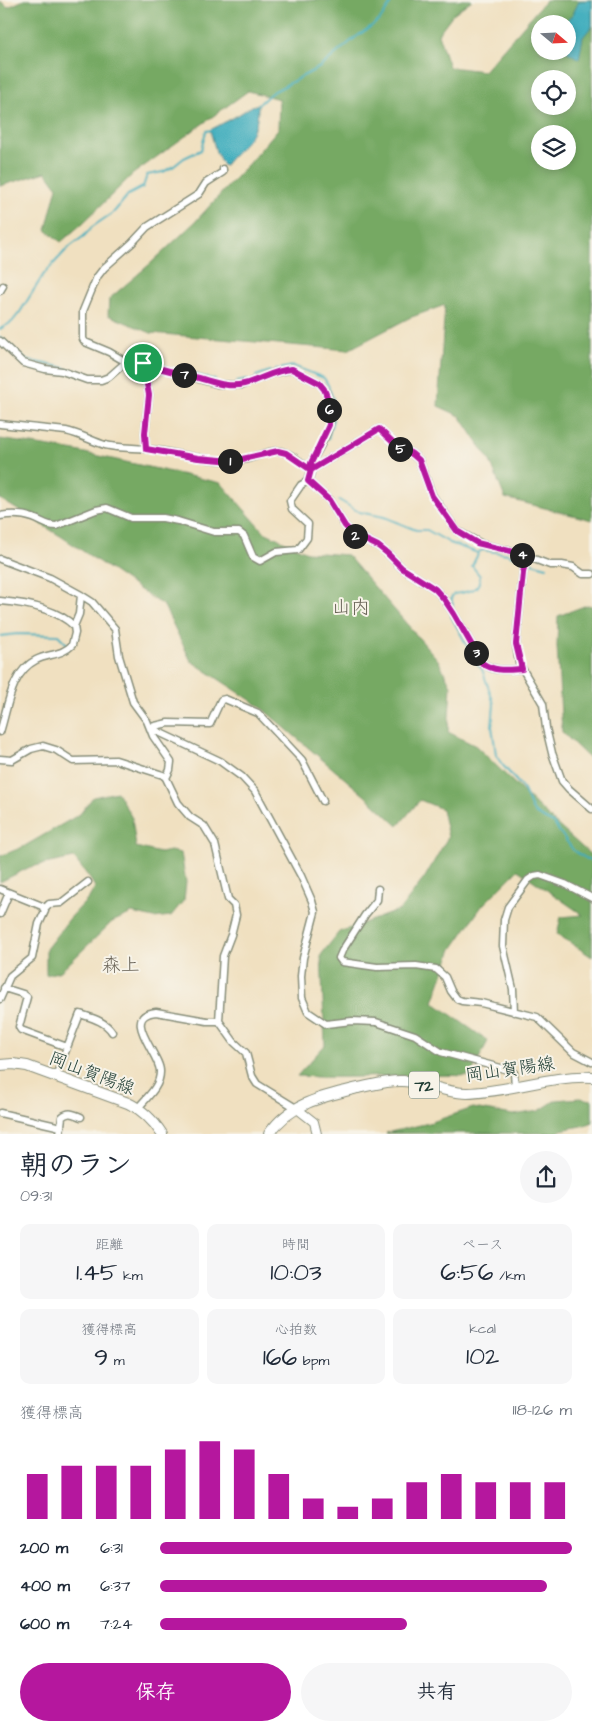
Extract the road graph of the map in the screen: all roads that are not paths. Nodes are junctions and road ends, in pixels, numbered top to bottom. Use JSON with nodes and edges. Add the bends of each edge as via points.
{"nodes":[{"id":1,"x":223,"y":169,"type":"dead end"},
{"id":2,"x":0,"y":341,"type":"edge"},
{"id":3,"x":123,"y":360,"type":"junction"},
{"id":4,"x":143,"y":363,"type":"junction"},
{"id":5,"x":0,"y":424,"type":"edge"},
{"id":6,"x":146,"y":449,"type":"junction"},
{"id":7,"x":311,"y":470,"type":"junction"},
{"id":8,"x":308,"y":481,"type":"junction"},
{"id":9,"x":0,"y":516,"type":"edge"},
{"id":10,"x":0,"y":560,"type":"edge"},
{"id":11,"x":526,"y":560,"type":"junction"},
{"id":12,"x":592,"y":574,"type":"edge"},
{"id":13,"x":81,"y":595,"type":"junction"},
{"id":14,"x":0,"y":600,"type":"edge"},
{"id":15,"x":74,"y":626,"type":"junction"},
{"id":16,"x":522,"y":669,"type":"junction"},
{"id":17,"x":150,"y":728,"type":"junction"},
{"id":18,"x":0,"y":732,"type":"edge"},
{"id":19,"x":0,"y":759,"type":"edge"},
{"id":20,"x":166,"y":778,"type":"junction"},
{"id":21,"x":323,"y":801,"type":"dead end"},
{"id":22,"x":592,"y":809,"type":"edge"},
{"id":23,"x":88,"y":882,"type":"dead end"},
{"id":24,"x":0,"y":889,"type":"edge"},
{"id":25,"x":378,"y":889,"type":"dead end"},
{"id":26,"x":9,"y":893,"type":"junction"},
{"id":27,"x":592,"y":898,"type":"edge"},
{"id":28,"x":44,"y":908,"type":"junction"},
{"id":29,"x":0,"y":914,"type":"edge"},
{"id":30,"x":3,"y":986,"type":"edge"},
{"id":31,"x":0,"y":999,"type":"edge"},
{"id":32,"x":514,"y":1012,"type":"junction"},
{"id":33,"x":219,"y":1021,"type":"junction"},
{"id":34,"x":112,"y":1032,"type":"dead end"},
{"id":35,"x":67,"y":1047,"type":"junction"},
{"id":36,"x":592,"y":1062,"type":"edge"},
{"id":37,"x":0,"y":1065,"type":"edge"},
{"id":38,"x":56,"y":1076,"type":"junction"},
{"id":39,"x":592,"y":1077,"type":"edge"},
{"id":40,"x":515,"y":1086,"type":"junction"},
{"id":41,"x":138,"y":1108,"type":"junction"},
{"id":42,"x":296,"y":1108,"type":"junction"},
{"id":43,"x":0,"y":1113,"type":"edge"},
{"id":44,"x":81,"y":1117,"type":"dead end"},
{"id":45,"x":60,"y":1130,"type":"edge"},
{"id":46,"x":162,"y":1134,"type":"edge"},
{"id":47,"x":269,"y":1134,"type":"edge"},
{"id":48,"x":317,"y":1134,"type":"edge"}],
"edges":[{"from":1,"to":3,"type":"street","via":[[199,194],[147,227],[97,277],[83,311],[82,336],[85,342]]},
{"from":2,"to":3,"type":"street","via":[[23,363],[87,380],[109,377]]},
{"from":3,"to":4,"type":"street"},
{"from":4,"to":6,"type":"street","via":[[149,395]]},
{"from":4,"to":7,"type":"street","via":[[217,384],[242,385],[292,369],[319,383],[328,399],[329,425],[311,463]]},
{"from":5,"to":6,"type":"street","via":[[75,432],[105,445]]},
{"from":6,"to":7,"type":"street","via":[[233,461],[278,451]]},
{"from":7,"to":8,"type":"street"},
{"from":7,"to":11,"type":"street","via":[[379,429],[419,460],[432,496],[457,531],[477,543],[518,553]]},
{"from":8,"to":9,"type":"street","via":[[301,485],[290,501],[292,509],[308,524],[307,538],[301,548],[276,552],[260,560],[253,557],[239,532],[214,532],[163,518],[131,518],[107,508],[56,526],[16,514]]},
{"from":8,"to":16,"type":"street","via":[[329,500],[353,534],[378,546],[402,568],[435,589],[454,614],[482,663],[497,670]]},
{"from":10,"to":13,"type":"street","via":[[50,578]]},
{"from":11,"to":12,"type":"street","via":[[562,564],[584,574]]},
{"from":11,"to":16,"type":"street","via":[[516,644]]},
{"from":13,"to":15,"type":"street"},
{"from":13,"to":17,"type":"street","via":[[96,606],[115,629],[119,656],[133,702]]},
{"from":14,"to":15,"type":"street","via":[[39,608]]},
{"from":15,"to":18,"type":"street","via":[[75,639],[68,649],[37,660],[23,671],[9,697]]},
{"from":16,"to":22,"type":"street","via":[[543,704],[550,745],[562,781]]},
{"from":17,"to":20,"type":"street","via":[[171,762]]},
{"from":17,"to":21,"type":"street","via":[[168,723],[210,724],[221,700],[225,699],[252,709],[302,760]]},
{"from":17,"to":40,"type":"street","via":[[220,761],[242,777],[255,792],[301,876],[315,912],[301,976],[302,998],[308,1012],[326,1024],[376,1022],[415,1035],[442,1052],[512,1071]]},
{"from":19,"to":20,"type":"street","via":[[12,760],[43,746],[73,761],[116,760]]},
{"from":20,"to":33,"type":"street","via":[[178,803],[190,817],[204,826],[215,844],[228,899],[234,905],[236,915],[223,956]]},
{"from":23,"to":28,"type":"street","via":[[61,903]]},
{"from":24,"to":26,"type":"street"},
{"from":25,"to":32,"type":"street","via":[[377,900],[342,951],[339,958],[342,962],[436,969],[462,1001],[481,1002]]},
{"from":26,"to":28,"type":"street"},
{"from":26,"to":29,"type":"street"},
{"from":27,"to":32,"type":"street","via":[[540,875],[528,880],[508,907],[503,946],[514,989]]},
{"from":28,"to":30,"type":"street","via":[[32,958]]},
{"from":30,"to":31,"type":"street"},
{"from":30,"to":35,"type":"street","via":[[26,997],[21,1030]]},
{"from":32,"to":36,"type":"street","via":[[537,1017],[574,1052]]},
{"from":33,"to":41,"type":"street","via":[[156,1012],[142,1017],[140,1025],[160,1072],[155,1088]]},
{"from":33,"to":42,"type":"street","via":[[246,1053],[257,1084]]},
{"from":34,"to":35,"type":"street","via":[[102,1022],[80,1014]]},
{"from":35,"to":38,"type":"street"},
{"from":37,"to":38,"type":"main road","name":"岡山賀陽線","via":[[27,1066]]},
{"from":38,"to":41,"type":"main road","name":"岡山賀陽線"},
{"from":39,"to":40,"type":"main road","name":"岡山賀陽線","number":"72","via":[[568,1077]]},
{"from":40,"to":42,"type":"main road","name":"岡山賀陽線","number":"72","via":[[465,1093],[402,1081],[385,1082],[323,1096]]},
{"from":41,"to":46,"type":"main road","name":"岡山賀陽線"},
{"from":42,"to":47,"type":"main road","name":"岡山賀陽線","number":"72","via":[[276,1123]]},
{"from":42,"to":48,"type":"street","via":[[314,1122]]},
{"from":43,"to":45,"type":"street"},
{"from":44,"to":45,"type":"street","via":[[66,1113]]}]}
